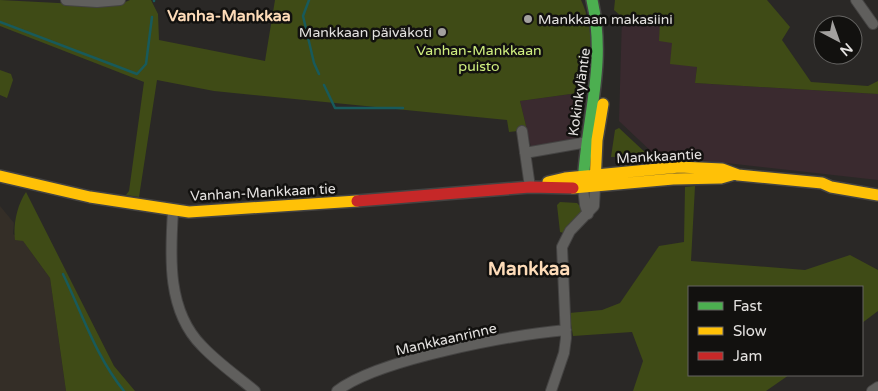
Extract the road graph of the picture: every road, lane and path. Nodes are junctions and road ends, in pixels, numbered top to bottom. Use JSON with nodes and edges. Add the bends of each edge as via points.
{"nodes":[{"id":1,"x":66,"y":0,"type":"edge"},
{"id":2,"x":120,"y":0,"type":"edge"},
{"id":3,"x":592,"y":0,"type":"edge"},
{"id":4,"x":602,"y":0,"type":"edge"},
{"id":5,"x":856,"y":0,"type":"edge"},
{"id":6,"x":873,"y":24,"type":"dead end"},
{"id":7,"x":522,"y":131,"type":"dead end"},
{"id":8,"x":592,"y":141,"type":"junction"},
{"id":9,"x":525,"y":153,"type":"junction"},
{"id":10,"x":735,"y":174,"type":"junction"},
{"id":11,"x":595,"y":175,"type":"junction"},
{"id":12,"x":0,"y":176,"type":"edge"},
{"id":13,"x":583,"y":176,"type":"junction"},
{"id":14,"x":822,"y":183,"type":"junction"},
{"id":15,"x":530,"y":187,"type":"junction"},
{"id":16,"x":878,"y":187,"type":"edge"},
{"id":17,"x":589,"y":188,"type":"junction"},
{"id":18,"x":878,"y":195,"type":"edge"},
{"id":19,"x":173,"y":211,"type":"junction"},
{"id":20,"x":566,"y":330,"type":"junction"},
{"id":21,"x":878,"y":387,"type":"edge"},
{"id":22,"x":255,"y":391,"type":"edge"},
{"id":23,"x":337,"y":391,"type":"edge"},
{"id":24,"x":551,"y":391,"type":"edge"},
{"id":25,"x":872,"y":391,"type":"edge"}],
"edges":[{"from":1,"to":2,"type":"street"},
{"from":3,"to":8,"type":"main road","name":"Kokinkyläntie","via":[[598,16],[600,44]]},
{"from":4,"to":8,"type":"main road","name":"Kokinkyläntie","via":[[609,35],[608,62]]},
{"from":5,"to":6,"type":"street"},
{"from":7,"to":9,"type":"street"},
{"from":8,"to":9,"type":"street"},
{"from":8,"to":11,"type":"main road","name":"Kokinkyläntie"},
{"from":8,"to":13,"type":"main road","name":"Kokinkyläntie"},
{"from":9,"to":15,"type":"street"},
{"from":10,"to":11,"type":"main road","name":"Mankkaantie","via":[[722,169],[679,167]]},
{"from":10,"to":14,"type":"main road","name":"Mankkaantie"},
{"from":10,"to":17,"type":"main road","name":"Mankkaantie","via":[[721,178],[673,179]]},
{"from":11,"to":13,"type":"main road","name":"Mankkaantie"},
{"from":11,"to":17,"type":"main road","name":"Kokinkyläntie"},
{"from":12,"to":19,"type":"main road","name":"Vanhan-Mankkaan tie","via":[[90,197]]},
{"from":13,"to":15,"type":"main road","name":"Vanhan-Mankkaan tie"},
{"from":13,"to":17,"type":"main road","name":"Kokinkyläntie"},
{"from":14,"to":16,"type":"main road","name":"Mankkaantie","via":[[832,180]]},
{"from":14,"to":18,"type":"main road","name":"Mankkaantie"},
{"from":15,"to":17,"type":"main road","name":"Vanhan-Mankkaan tie"},
{"from":15,"to":19,"type":"main road","name":"Vanhan-Mankkaan tie","via":[[205,212]]},
{"from":17,"to":20,"type":"street","via":[[594,206],[570,231],[562,247]]},
{"from":19,"to":22,"type":"street","via":[[171,264],[180,311],[202,347]]},
{"from":20,"to":23,"type":"street","name":"Mankkaanrinne","via":[[497,341],[402,363],[355,380]]},
{"from":20,"to":24,"type":"street","via":[[564,353]]},
{"from":21,"to":25,"type":"street"}]}
